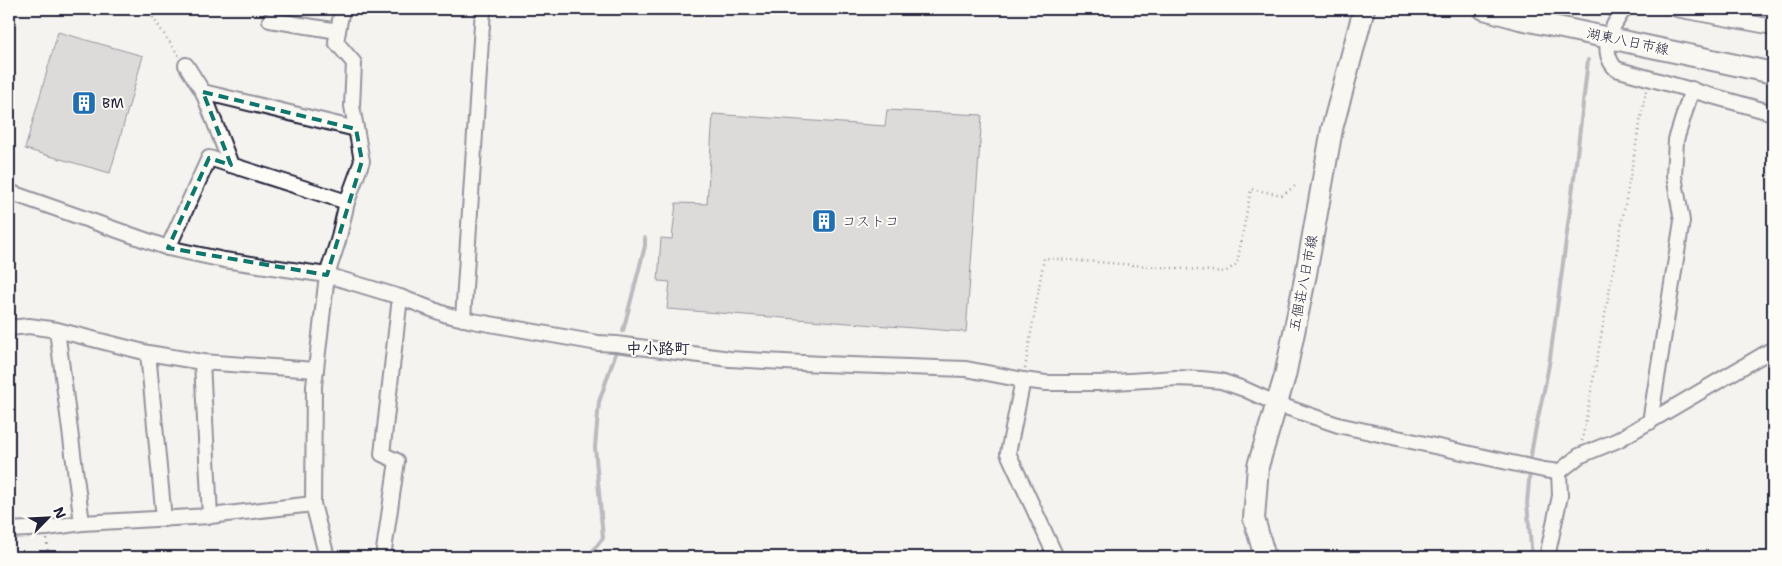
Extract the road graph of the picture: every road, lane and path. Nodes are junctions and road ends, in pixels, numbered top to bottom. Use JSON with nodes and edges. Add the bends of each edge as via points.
{"nodes":[{"id":1,"x":147,"y":9,"type":"edge"},
{"id":2,"x":342,"y":9,"type":"edge"},
{"id":3,"x":483,"y":9,"type":"edge"},
{"id":4,"x":1364,"y":9,"type":"edge"},
{"id":5,"x":1484,"y":9,"type":"edge"},
{"id":6,"x":1624,"y":9,"type":"edge"},
{"id":7,"x":1676,"y":9,"type":"edge"},
{"id":8,"x":270,"y":20,"type":"dead end"},
{"id":9,"x":1773,"y":26,"type":"edge"},
{"id":10,"x":338,"y":31,"type":"junction"},
{"id":11,"x":1608,"y":37,"type":"junction"},
{"id":12,"x":186,"y":65,"type":"joint"},
{"id":13,"x":1773,"y":73,"type":"edge"},
{"id":14,"x":1648,"y":78,"type":"junction"},
{"id":15,"x":1692,"y":90,"type":"junction"},
{"id":16,"x":203,"y":92,"type":"junction"},
{"id":17,"x":1773,"y":113,"type":"edge"},
{"id":18,"x":356,"y":129,"type":"junction"},
{"id":19,"x":231,"y":165,"type":"junction"},
{"id":20,"x":1298,"y":184,"type":"dead end"},
{"id":21,"x":9,"y":192,"type":"edge"},
{"id":22,"x":347,"y":202,"type":"junction"},
{"id":23,"x":168,"y":248,"type":"junction"},
{"id":24,"x":327,"y":275,"type":"junction"},
{"id":25,"x":400,"y":297,"type":"junction"},
{"id":26,"x":463,"y":319,"type":"junction"},
{"id":27,"x":9,"y":328,"type":"edge"},
{"id":28,"x":57,"y":330,"type":"junction"},
{"id":29,"x":1773,"y":348,"type":"edge"},
{"id":30,"x":148,"y":353,"type":"junction"},
{"id":31,"x":202,"y":362,"type":"junction"},
{"id":32,"x":316,"y":370,"type":"junction"},
{"id":33,"x":1024,"y":375,"type":"junction"},
{"id":34,"x":1277,"y":404,"type":"junction"},
{"id":35,"x":1650,"y":422,"type":"junction"},
{"id":36,"x":1579,"y":456,"type":"junction"},
{"id":37,"x":1559,"y":472,"type":"junction"},
{"id":38,"x":313,"y":504,"type":"junction"},
{"id":39,"x":210,"y":516,"type":"junction"},
{"id":40,"x":164,"y":519,"type":"junction"},
{"id":41,"x":82,"y":523,"type":"junction"},
{"id":42,"x":9,"y":530,"type":"edge"},
{"id":43,"x":327,"y":557,"type":"edge"},
{"id":44,"x":383,"y":557,"type":"edge"},
{"id":45,"x":1056,"y":557,"type":"edge"},
{"id":46,"x":1265,"y":557,"type":"edge"},
{"id":47,"x":1547,"y":557,"type":"edge"}],
"edges":[{"from":1,"to":12,"type":"path"},
{"from":2,"to":10,"type":"street"},
{"from":3,"to":26,"type":"street"},
{"from":4,"to":34,"type":"main road","name":"五個荘八日市線","via":[[1332,130]]},
{"from":5,"to":11,"type":"main road","name":"湖東八日市線"},
{"from":6,"to":11,"type":"street"},
{"from":7,"to":9,"type":"street"},
{"from":8,"to":10,"type":"street"},
{"from":10,"to":18,"type":"street","via":[[336,42],[354,63],[352,106]]},
{"from":11,"to":13,"type":"main road","name":"湖東八日市線"},
{"from":11,"to":14,"type":"street","via":[[1610,63],[1616,69]]},
{"from":12,"to":16,"type":"street"},
{"from":14,"to":15,"type":"street"},
{"from":14,"to":36,"type":"path"},
{"from":15,"to":17,"type":"street"},
{"from":15,"to":35,"type":"street","via":[[1676,140],[1674,176],[1682,221]]},
{"from":16,"to":18,"type":"street"},
{"from":16,"to":19,"type":"street"},
{"from":18,"to":22,"type":"street","via":[[362,161]]},
{"from":19,"to":22,"type":"street"},
{"from":19,"to":23,"type":"street","via":[[209,158]]},
{"from":20,"to":33,"type":"path","via":[[1282,195],[1250,189],[1237,264],[1226,272],[1044,258]]},
{"from":21,"to":23,"type":"street"},
{"from":22,"to":24,"type":"street"},
{"from":23,"to":24,"type":"street"},
{"from":24,"to":25,"type":"street"},
{"from":24,"to":32,"type":"street"},
{"from":25,"to":26,"type":"street"},
{"from":25,"to":44,"type":"street","via":[[382,454],[398,460]]},
{"from":26,"to":33,"type":"street","via":[[598,343],[730,359],[966,369]]},
{"from":27,"to":28,"type":"street","via":[[29,326]]},
{"from":28,"to":30,"type":"street"},
{"from":28,"to":41,"type":"street"},
{"from":29,"to":35,"type":"street"},
{"from":30,"to":31,"type":"street"},
{"from":30,"to":40,"type":"street"},
{"from":31,"to":32,"type":"street"},
{"from":31,"to":39,"type":"street"},
{"from":32,"to":38,"type":"street"},
{"from":33,"to":34,"type":"street","via":[[1071,384],[1202,378],[1221,381]]},
{"from":33,"to":45,"type":"street","via":[[1008,453]]},
{"from":34,"to":37,"type":"street","via":[[1338,425]]},
{"from":34,"to":46,"type":"main road","name":"五個荘八日市線","via":[[1258,466],[1254,510]]},
{"from":35,"to":36,"type":"street"},
{"from":36,"to":37,"type":"street"},
{"from":37,"to":47,"type":"street","via":[[1560,496]]},
{"from":38,"to":39,"type":"street"},
{"from":38,"to":43,"type":"street"},
{"from":39,"to":40,"type":"street"},
{"from":40,"to":41,"type":"street"},
{"from":41,"to":42,"type":"street"}]}
